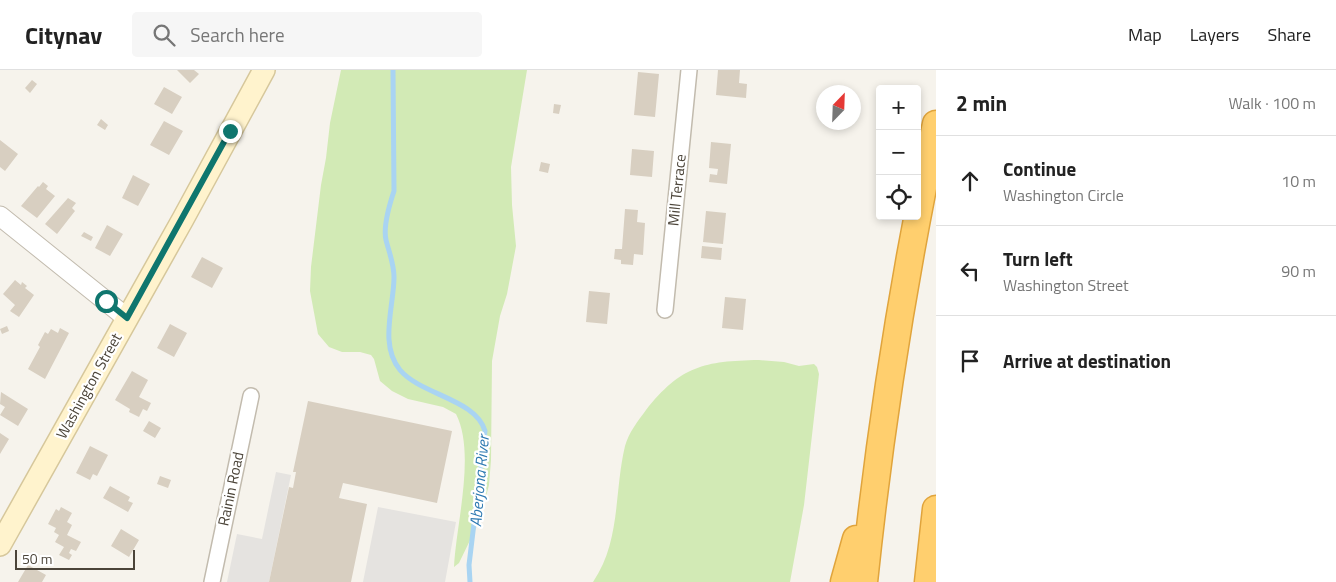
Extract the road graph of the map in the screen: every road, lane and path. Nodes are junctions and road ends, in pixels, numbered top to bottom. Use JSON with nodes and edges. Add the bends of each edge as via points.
{"nodes":[{"id":1,"x":264,"y":70,"type":"edge"},
{"id":2,"x":689,"y":70,"type":"edge"},
{"id":3,"x":936,"y":124,"type":"edge"},
{"id":4,"x":0,"y":216,"type":"edge"},
{"id":5,"x":665,"y":310,"type":"dead end"},
{"id":6,"x":127,"y":318,"type":"junction"},
{"id":7,"x":251,"y":396,"type":"dead end"},
{"id":8,"x":876,"y":472,"type":"junction"},
{"id":9,"x":936,"y":509,"type":"edge"},
{"id":10,"x":936,"y":514,"type":"edge"},
{"id":11,"x":0,"y":545,"type":"edge"},
{"id":12,"x":212,"y":582,"type":"edge"},
{"id":13,"x":844,"y":582,"type":"edge"},
{"id":14,"x":864,"y":582,"type":"edge"},
{"id":15,"x":928,"y":582,"type":"edge"}],
"edges":[{"from":1,"to":6,"type":"main road","name":"Washington Street"},
{"from":2,"to":5,"type":"street","name":"Mill Terrace"},
{"from":3,"to":8,"type":"highway","via":[[900,311]]},
{"from":4,"to":6,"type":"street"},
{"from":6,"to":11,"type":"main road","name":"Washington Street"},
{"from":7,"to":12,"type":"street","name":"Rainin Road"},
{"from":8,"to":13,"type":"highway"},
{"from":8,"to":14,"type":"highway"},
{"from":9,"to":10,"type":"highway"},
{"from":9,"to":15,"type":"highway"}]}
